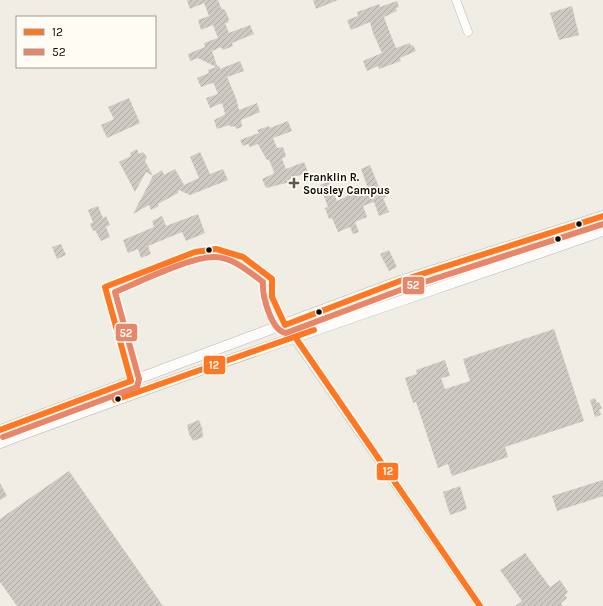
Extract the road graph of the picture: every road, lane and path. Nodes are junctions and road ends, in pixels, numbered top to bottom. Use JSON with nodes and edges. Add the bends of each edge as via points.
{"nodes":[{"id":1,"x":456,"y":0,"type":"edge"},
{"id":2,"x":468,"y":32,"type":"dead end"},
{"id":3,"x":603,"y":216,"type":"edge"},
{"id":4,"x":603,"y":232,"type":"edge"},
{"id":5,"x":285,"y":325,"type":"junction"},
{"id":6,"x":295,"y":337,"type":"junction"},
{"id":7,"x":0,"y":430,"type":"edge"},
{"id":8,"x":0,"y":443,"type":"edge"},
{"id":9,"x":480,"y":606,"type":"edge"}],
"edges":[{"from":1,"to":2,"type":"street"},
{"from":3,"to":5,"type":"main road","via":[[400,281]]},
{"from":4,"to":6,"type":"main road"},
{"from":5,"to":6,"type":"street"},
{"from":5,"to":7,"type":"main road"},
{"from":6,"to":8,"type":"main road","via":[[136,392]]},
{"from":6,"to":9,"type":"street"}]}
